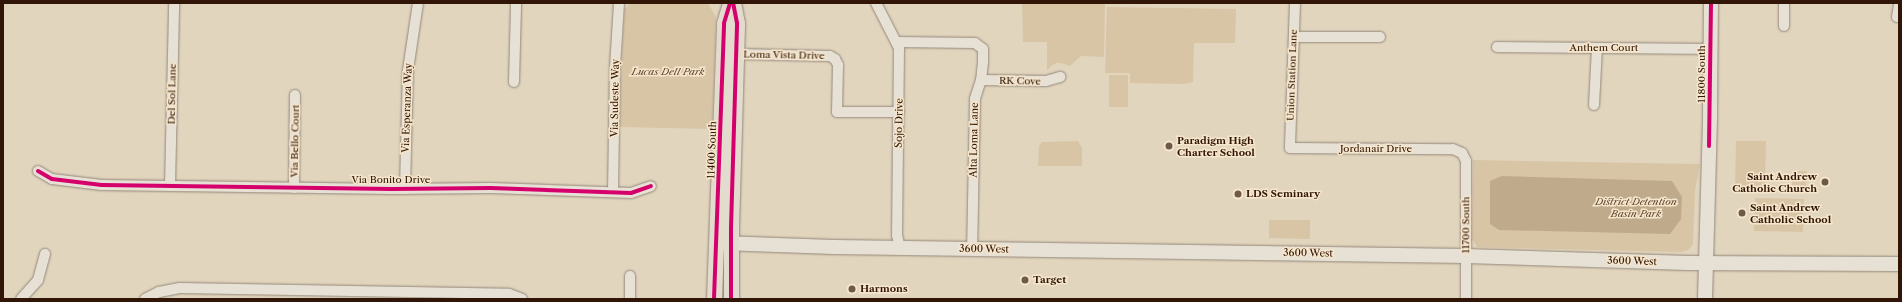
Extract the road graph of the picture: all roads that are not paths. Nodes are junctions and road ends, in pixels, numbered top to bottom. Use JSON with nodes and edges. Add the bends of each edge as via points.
{"nodes":[{"id":1,"x":174,"y":3,"type":"edge"},
{"id":2,"x":418,"y":3,"type":"edge"},
{"id":3,"x":516,"y":3,"type":"edge"},
{"id":4,"x":619,"y":3,"type":"edge"},
{"id":5,"x":731,"y":3,"type":"edge"},
{"id":6,"x":876,"y":3,"type":"edge"},
{"id":7,"x":1294,"y":3,"type":"edge"},
{"id":8,"x":1711,"y":3,"type":"edge"},
{"id":9,"x":1784,"y":3,"type":"edge"},
{"id":10,"x":1899,"y":4,"type":"edge"},
{"id":11,"x":1897,"y":18,"type":"dead end"},
{"id":12,"x":1784,"y":26,"type":"dead end"},
{"id":13,"x":1294,"y":36,"type":"junction"},
{"id":14,"x":1380,"y":37,"type":"dead end"},
{"id":15,"x":897,"y":42,"type":"junction"},
{"id":16,"x":1497,"y":47,"type":"dead end"},
{"id":17,"x":1597,"y":48,"type":"junction"},
{"id":18,"x":1710,"y":49,"type":"junction"},
{"id":19,"x":736,"y":54,"type":"junction"},
{"id":20,"x":1060,"y":77,"type":"dead end"},
{"id":21,"x":981,"y":80,"type":"junction"},
{"id":22,"x":514,"y":82,"type":"dead end"},
{"id":23,"x":295,"y":95,"type":"dead end"},
{"id":24,"x":1594,"y":105,"type":"dead end"},
{"id":25,"x":899,"y":112,"type":"junction"},
{"id":26,"x":1290,"y":148,"type":"joint"},
{"id":27,"x":1462,"y":153,"type":"joint"},
{"id":28,"x":38,"y":171,"type":"dead end"},
{"id":29,"x":170,"y":186,"type":"junction"},
{"id":30,"x":651,"y":186,"type":"dead end"},
{"id":31,"x":294,"y":188,"type":"junction"},
{"id":32,"x":405,"y":189,"type":"junction"},
{"id":33,"x":613,"y":192,"type":"junction"},
{"id":34,"x":716,"y":243,"type":"junction"},
{"id":35,"x":732,"y":244,"type":"junction"},
{"id":36,"x":900,"y":248,"type":"junction"},
{"id":37,"x":972,"y":249,"type":"junction"},
{"id":38,"x":45,"y":254,"type":"dead end"},
{"id":39,"x":1466,"y":256,"type":"junction"},
{"id":40,"x":1706,"y":263,"type":"junction"},
{"id":41,"x":1899,"y":264,"type":"edge"},
{"id":42,"x":630,"y":276,"type":"dead end"},
{"id":43,"x":260,"y":294,"type":"edge"},
{"id":44,"x":347,"y":295,"type":"edge"},
{"id":45,"x":437,"y":296,"type":"edge"},
{"id":46,"x":715,"y":296,"type":"edge"},
{"id":47,"x":21,"y":299,"type":"edge"},
{"id":48,"x":145,"y":299,"type":"edge"},
{"id":49,"x":522,"y":299,"type":"edge"},
{"id":50,"x":630,"y":299,"type":"edge"},
{"id":51,"x":731,"y":299,"type":"edge"},
{"id":52,"x":1466,"y":299,"type":"edge"},
{"id":53,"x":1705,"y":299,"type":"edge"}],
"edges":[{"from":1,"to":29,"type":"street","name":"Del Sol Lane"},
{"from":2,"to":32,"type":"street","name":"Via Esperanza Way","via":[[408,70]]},
{"from":3,"to":22,"type":"street"},
{"from":4,"to":33,"type":"street","name":"Via Sudeste Way"},
{"from":5,"to":19,"type":"main road","name":"11400 South","via":[[737,23]]},
{"from":5,"to":34,"type":"main road","name":"11400 South","via":[[724,23]]},
{"from":6,"to":15,"type":"street","name":"Sojo Drive"},
{"from":7,"to":13,"type":"street","name":"Union Station Lane"},
{"from":8,"to":18,"type":"main road","name":"11800 South"},
{"from":9,"to":12,"type":"street"},
{"from":10,"to":11,"type":"street"},
{"from":13,"to":14,"type":"street"},
{"from":13,"to":26,"type":"street","name":"Union Station Lane"},
{"from":15,"to":21,"type":"street","name":"Alta Loma Lane","via":[[978,44],[984,53]]},
{"from":15,"to":25,"type":"street","name":"Sojo Drive","via":[[900,53]]},
{"from":16,"to":17,"type":"street","name":"Anthem Court"},
{"from":17,"to":18,"type":"street","name":"Anthem Court"},
{"from":17,"to":24,"type":"street"},
{"from":18,"to":40,"type":"main road","name":"11800 South"},
{"from":19,"to":25,"type":"street","name":"Loma Vista Drive","via":[[830,56],[835,58],[838,65],[837,112]]},
{"from":19,"to":35,"type":"main road","name":"11400 South"},
{"from":20,"to":21,"type":"street","name":"RK Cove","via":[[1046,81]]},
{"from":21,"to":37,"type":"street","name":"Alta Loma Lane","via":[[975,98]]},
{"from":23,"to":31,"type":"street","name":"Via Bello Court"},
{"from":25,"to":36,"type":"street","name":"Sojo Drive","via":[[897,235]]},
{"from":26,"to":27,"type":"street","name":"Jordanair Drive","via":[[1453,149]]},
{"from":27,"to":39,"type":"street","name":"11700 South","via":[[1466,161]]},
{"from":28,"to":29,"type":"street","name":"Via Bonito Drive","via":[[54,180],[102,185]]},
{"from":29,"to":31,"type":"street","name":"Via Bonito Drive"},
{"from":30,"to":33,"type":"street","name":"Via Bonito Drive","via":[[633,192]]},
{"from":31,"to":32,"type":"street","name":"Via Bonito Drive"},
{"from":32,"to":33,"type":"street","name":"Via Bonito Drive","via":[[491,188]]},
{"from":34,"to":35,"type":"main road","name":"3600 West"},
{"from":34,"to":46,"type":"main road","name":"11400 South"},
{"from":35,"to":36,"type":"main road","name":"3600 West"},
{"from":35,"to":51,"type":"main road","name":"11400 South"},
{"from":36,"to":37,"type":"main road","name":"3600 West"},
{"from":37,"to":39,"type":"main road","name":"3600 West"},
{"from":38,"to":47,"type":"street","via":[[38,280]]},
{"from":39,"to":40,"type":"main road","name":"3600 West"},
{"from":39,"to":52,"type":"street","name":"11700 South"},
{"from":40,"to":41,"type":"main road","name":"3600 West"},
{"from":40,"to":53,"type":"main road","name":"11800 South"},
{"from":42,"to":50,"type":"street"},
{"from":43,"to":44,"type":"street"},
{"from":43,"to":48,"type":"street","via":[[180,288],[159,292]]},
{"from":44,"to":45,"type":"street"},
{"from":45,"to":49,"type":"street","via":[[509,294]]}]}
